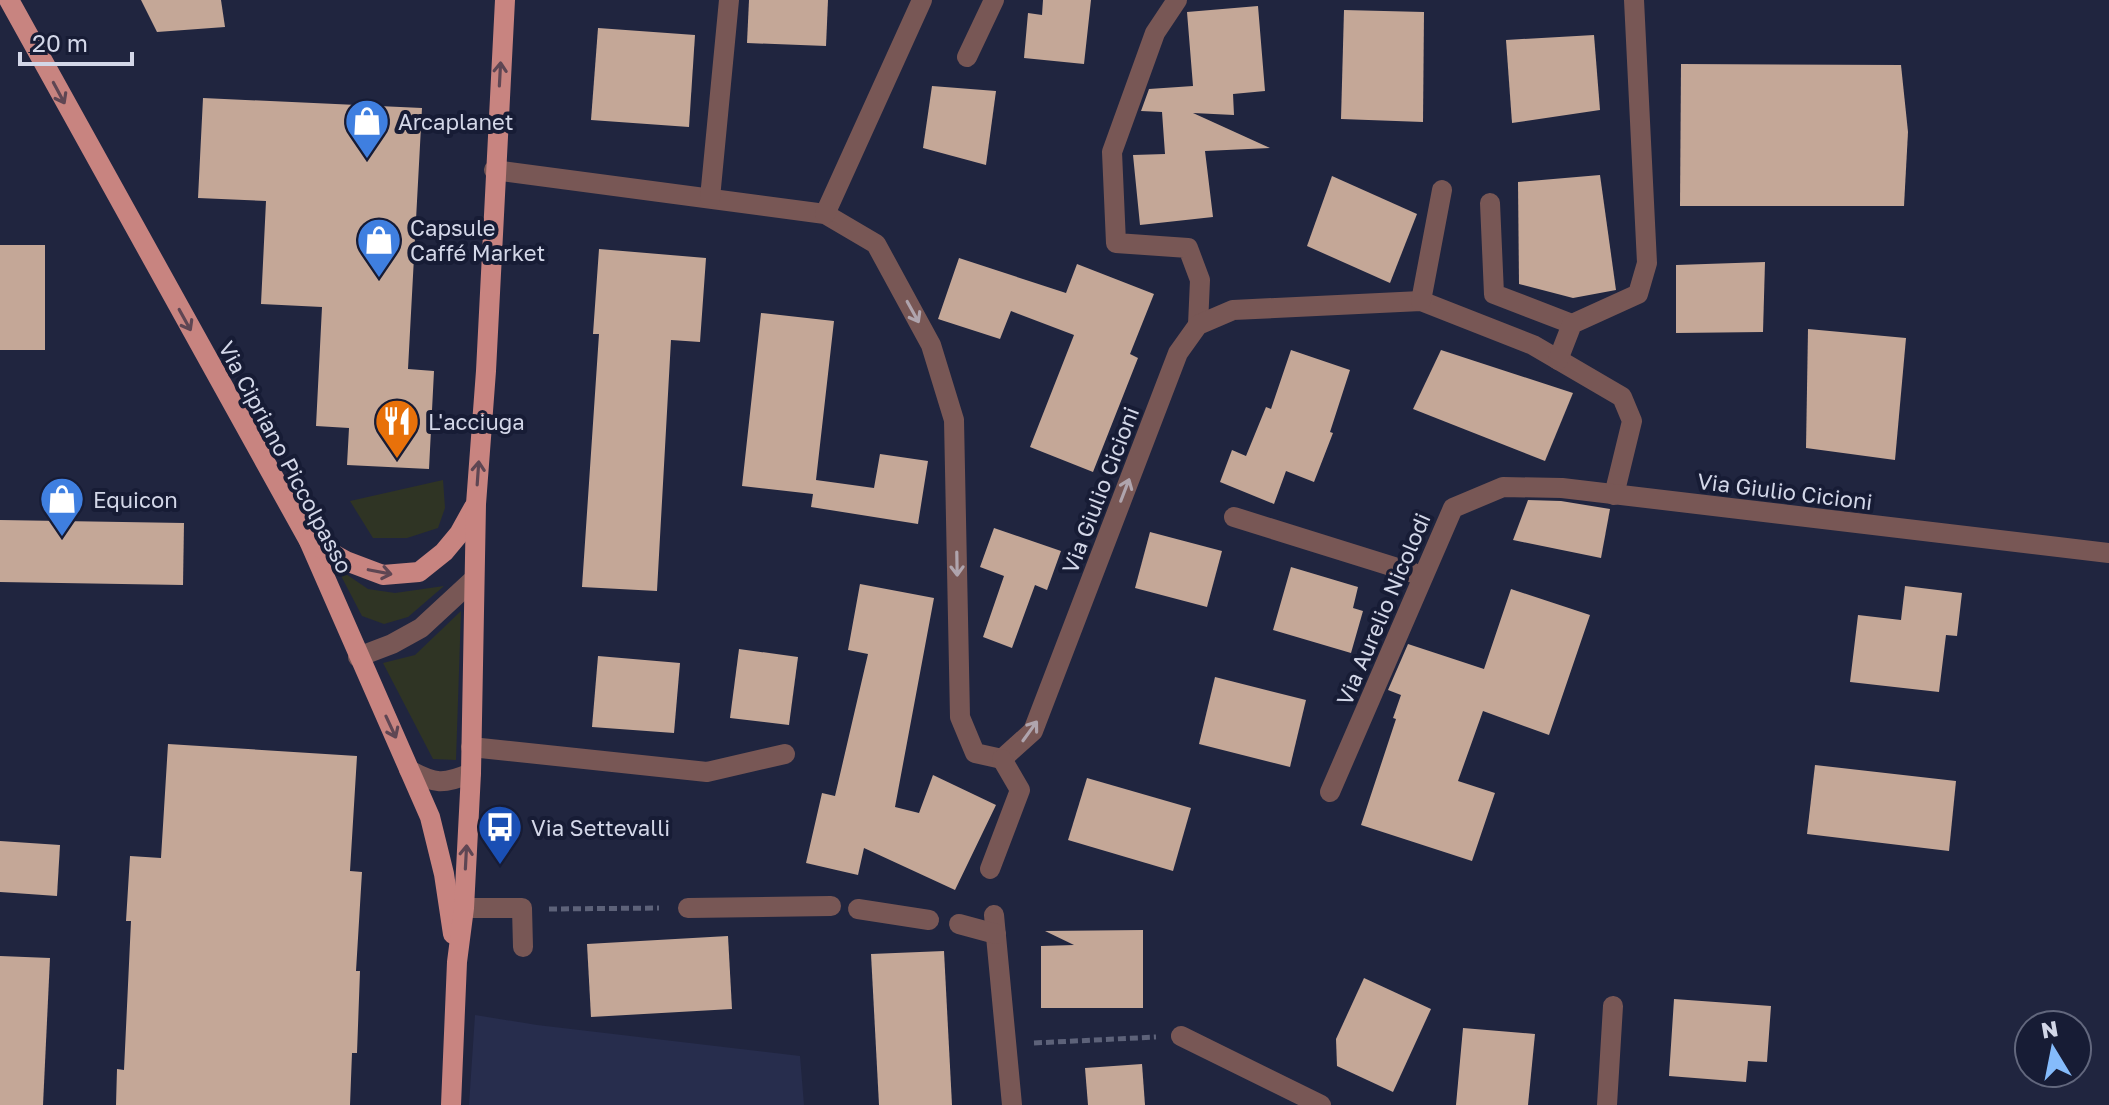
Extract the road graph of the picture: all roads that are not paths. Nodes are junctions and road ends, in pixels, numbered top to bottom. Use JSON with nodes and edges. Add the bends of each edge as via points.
{"nodes":[{"id":1,"x":9,"y":0,"type":"edge"},
{"id":2,"x":505,"y":0,"type":"edge"},
{"id":3,"x":729,"y":0,"type":"edge"},
{"id":4,"x":922,"y":0,"type":"edge"},
{"id":5,"x":994,"y":0,"type":"edge"},
{"id":6,"x":1177,"y":0,"type":"edge"},
{"id":7,"x":1634,"y":0,"type":"edge"},
{"id":8,"x":967,"y":57,"type":"dead end"},
{"id":9,"x":494,"y":170,"type":"junction"},
{"id":10,"x":1442,"y":190,"type":"dead end"},
{"id":11,"x":710,"y":198,"type":"junction"},
{"id":12,"x":1490,"y":203,"type":"dead end"},
{"id":13,"x":825,"y":214,"type":"junction"},
{"id":14,"x":1421,"y":301,"type":"junction"},
{"id":15,"x":1572,"y":324,"type":"junction"},
{"id":16,"x":1198,"y":325,"type":"junction"},
{"id":17,"x":1558,"y":360,"type":"junction"},
{"id":18,"x":1614,"y":495,"type":"junction"},
{"id":19,"x":476,"y":504,"type":"junction"},
{"id":20,"x":1234,"y":517,"type":"dead end"},
{"id":21,"x":309,"y":541,"type":"junction"},
{"id":22,"x":2109,"y":553,"type":"edge"},
{"id":23,"x":1423,"y":576,"type":"junction"},
{"id":24,"x":474,"y":579,"type":"junction"},
{"id":25,"x":358,"y":657,"type":"junction"},
{"id":26,"x":471,"y":747,"type":"junction"},
{"id":27,"x":785,"y":754,"type":"dead end"},
{"id":28,"x":1002,"y":759,"type":"junction"},
{"id":29,"x":409,"y":770,"type":"junction"},
{"id":30,"x":471,"y":773,"type":"junction"},
{"id":31,"x":1330,"y":792,"type":"dead end"},
{"id":32,"x":990,"y":869,"type":"dead end"},
{"id":33,"x":831,"y":906,"type":"dead end"},
{"id":34,"x":464,"y":908,"type":"junction"},
{"id":35,"x":688,"y":908,"type":"road end"},
{"id":36,"x":858,"y":909,"type":"dead end"},
{"id":37,"x":929,"y":920,"type":"dead end"},
{"id":38,"x":959,"y":924,"type":"dead end"},
{"id":39,"x":523,"y":947,"type":"dead end"},
{"id":40,"x":457,"y":962,"type":"junction"},
{"id":41,"x":1613,"y":1006,"type":"dead end"},
{"id":42,"x":1181,"y":1036,"type":"road end"},
{"id":43,"x":451,"y":1105,"type":"edge"},
{"id":44,"x":1012,"y":1105,"type":"edge"},
{"id":45,"x":1321,"y":1105,"type":"edge"},
{"id":46,"x":1607,"y":1105,"type":"edge"}],
"edges":[{"from":1,"to":21,"type":"main road","name":"Via Cipriano Piccolpasso","one_way":true},
{"from":9,"to":2,"type":"main road","one_way":true},
{"from":3,"to":11,"type":"street"},
{"from":4,"to":13,"type":"street"},
{"from":5,"to":8,"type":"street"},
{"from":6,"to":16,"type":"street","via":[[1155,33],[1112,152],[1116,243],[1188,248],[1200,280]]},
{"from":7,"to":15,"type":"street","via":[[1647,263],[1638,294]]},
{"from":9,"to":11,"type":"street"},
{"from":19,"to":9,"type":"main road","one_way":true},
{"from":10,"to":14,"type":"street"},
{"from":11,"to":13,"type":"street"},
{"from":12,"to":15,"type":"street","via":[[1494,294]]},
{"from":13,"to":28,"type":"street","one_way":true,"via":[[876,244],[931,345],[954,420],[960,717],[975,753]]},
{"from":14,"to":16,"type":"street","via":[[1233,310]]},
{"from":14,"to":17,"type":"street"},
{"from":15,"to":17,"type":"street"},
{"from":28,"to":16,"type":"street","name":"Via Giulio Cicioni","one_way":true,"via":[[1033,731],[1178,353]]},
{"from":17,"to":18,"type":"street","via":[[1622,397],[1632,421]]},
{"from":18,"to":22,"type":"street","name":"Via Giulio Cicioni"},
{"from":18,"to":23,"type":"street","name":"Via Aurelio Nicolodi","via":[[1503,487],[1453,508]]},
{"from":21,"to":19,"type":"main road","one_way":true,"via":[[383,575],[419,572],[451,543]]},
{"from":19,"to":24,"type":"main road"},
{"from":20,"to":23,"type":"street"},
{"from":21,"to":25,"type":"main road","name":"Via Cipriano Piccolpasso"},
{"from":23,"to":31,"type":"street","name":"Via Aurelio Nicolodi"},
{"from":24,"to":25,"type":"street","via":[[421,628]]},
{"from":24,"to":26,"type":"main road"},
{"from":25,"to":29,"type":"main road","name":"Via Cipriano Piccolpasso","one_way":true},
{"from":26,"to":27,"type":"street","via":[[707,772]]},
{"from":26,"to":30,"type":"main road"},
{"from":28,"to":32,"type":"street","via":[[1020,790]]},
{"from":29,"to":30,"type":"street","via":[[432,782],[451,782]]},
{"from":29,"to":40,"type":"main road","name":"Via Cipriano Piccolpasso","via":[[430,817]]},
{"from":34,"to":30,"type":"main road","one_way":true},
{"from":33,"to":35,"type":"street"},
{"from":34,"to":39,"type":"street","via":[[522,908]]},
{"from":34,"to":40,"type":"main road"},
{"from":36,"to":37,"type":"street"},
{"from":38,"to":44,"type":"street","via":[[995,925]]},
{"from":40,"to":43,"type":"main road"},
{"from":41,"to":46,"type":"street"},
{"from":42,"to":45,"type":"street"}]}
